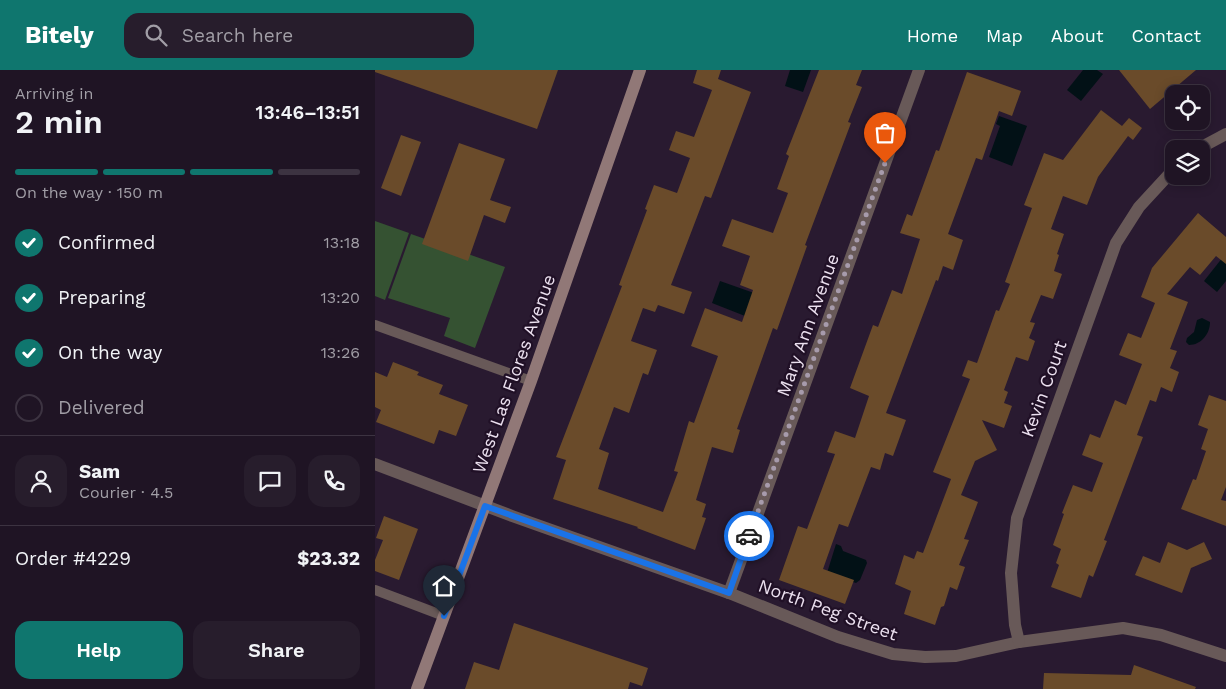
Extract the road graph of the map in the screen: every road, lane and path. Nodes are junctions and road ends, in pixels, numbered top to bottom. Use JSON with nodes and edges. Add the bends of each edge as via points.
{"nodes":[{"id":1,"x":640,"y":70,"type":"edge"},
{"id":2,"x":919,"y":70,"type":"edge"},
{"id":3,"x":1226,"y":134,"type":"edge"},
{"id":4,"x":1210,"y":143,"type":"edge"},
{"id":5,"x":1165,"y":177,"type":"edge"},
{"id":6,"x":375,"y":325,"type":"edge"},
{"id":7,"x":531,"y":380,"type":"junction"},
{"id":8,"x":375,"y":464,"type":"edge"},
{"id":9,"x":485,"y":506,"type":"junction"},
{"id":10,"x":375,"y":590,"type":"edge"},
{"id":11,"x":729,"y":593,"type":"junction"},
{"id":12,"x":444,"y":616,"type":"junction"},
{"id":13,"x":1019,"y":642,"type":"junction"},
{"id":14,"x":1226,"y":654,"type":"edge"},
{"id":15,"x":417,"y":689,"type":"edge"}],
"edges":[{"from":1,"to":7,"type":"main road","name":"West Las Flores Avenue"},
{"from":2,"to":11,"type":"street","name":"Mary Ann Avenue"},
{"from":3,"to":4,"type":"street"},
{"from":5,"to":13,"type":"street","name":"Kevin Court","via":[[1139,207],[1116,243],[1017,518],[1011,573]]},
{"from":6,"to":7,"type":"lane"},
{"from":7,"to":9,"type":"main road","name":"West Las Flores Avenue"},
{"from":8,"to":9,"type":"street","name":"North Peg Street"},
{"from":9,"to":11,"type":"street","name":"North Peg Street"},
{"from":9,"to":12,"type":"main road","name":"West Las Flores Avenue"},
{"from":10,"to":12,"type":"lane"},
{"from":11,"to":13,"type":"street","name":"North Peg Street","via":[[838,637],[893,654],[956,656]]},
{"from":12,"to":15,"type":"main road","name":"West Las Flores Avenue"},
{"from":13,"to":14,"type":"street","name":"North Peg Street","via":[[1123,628],[1161,635]]}]}
